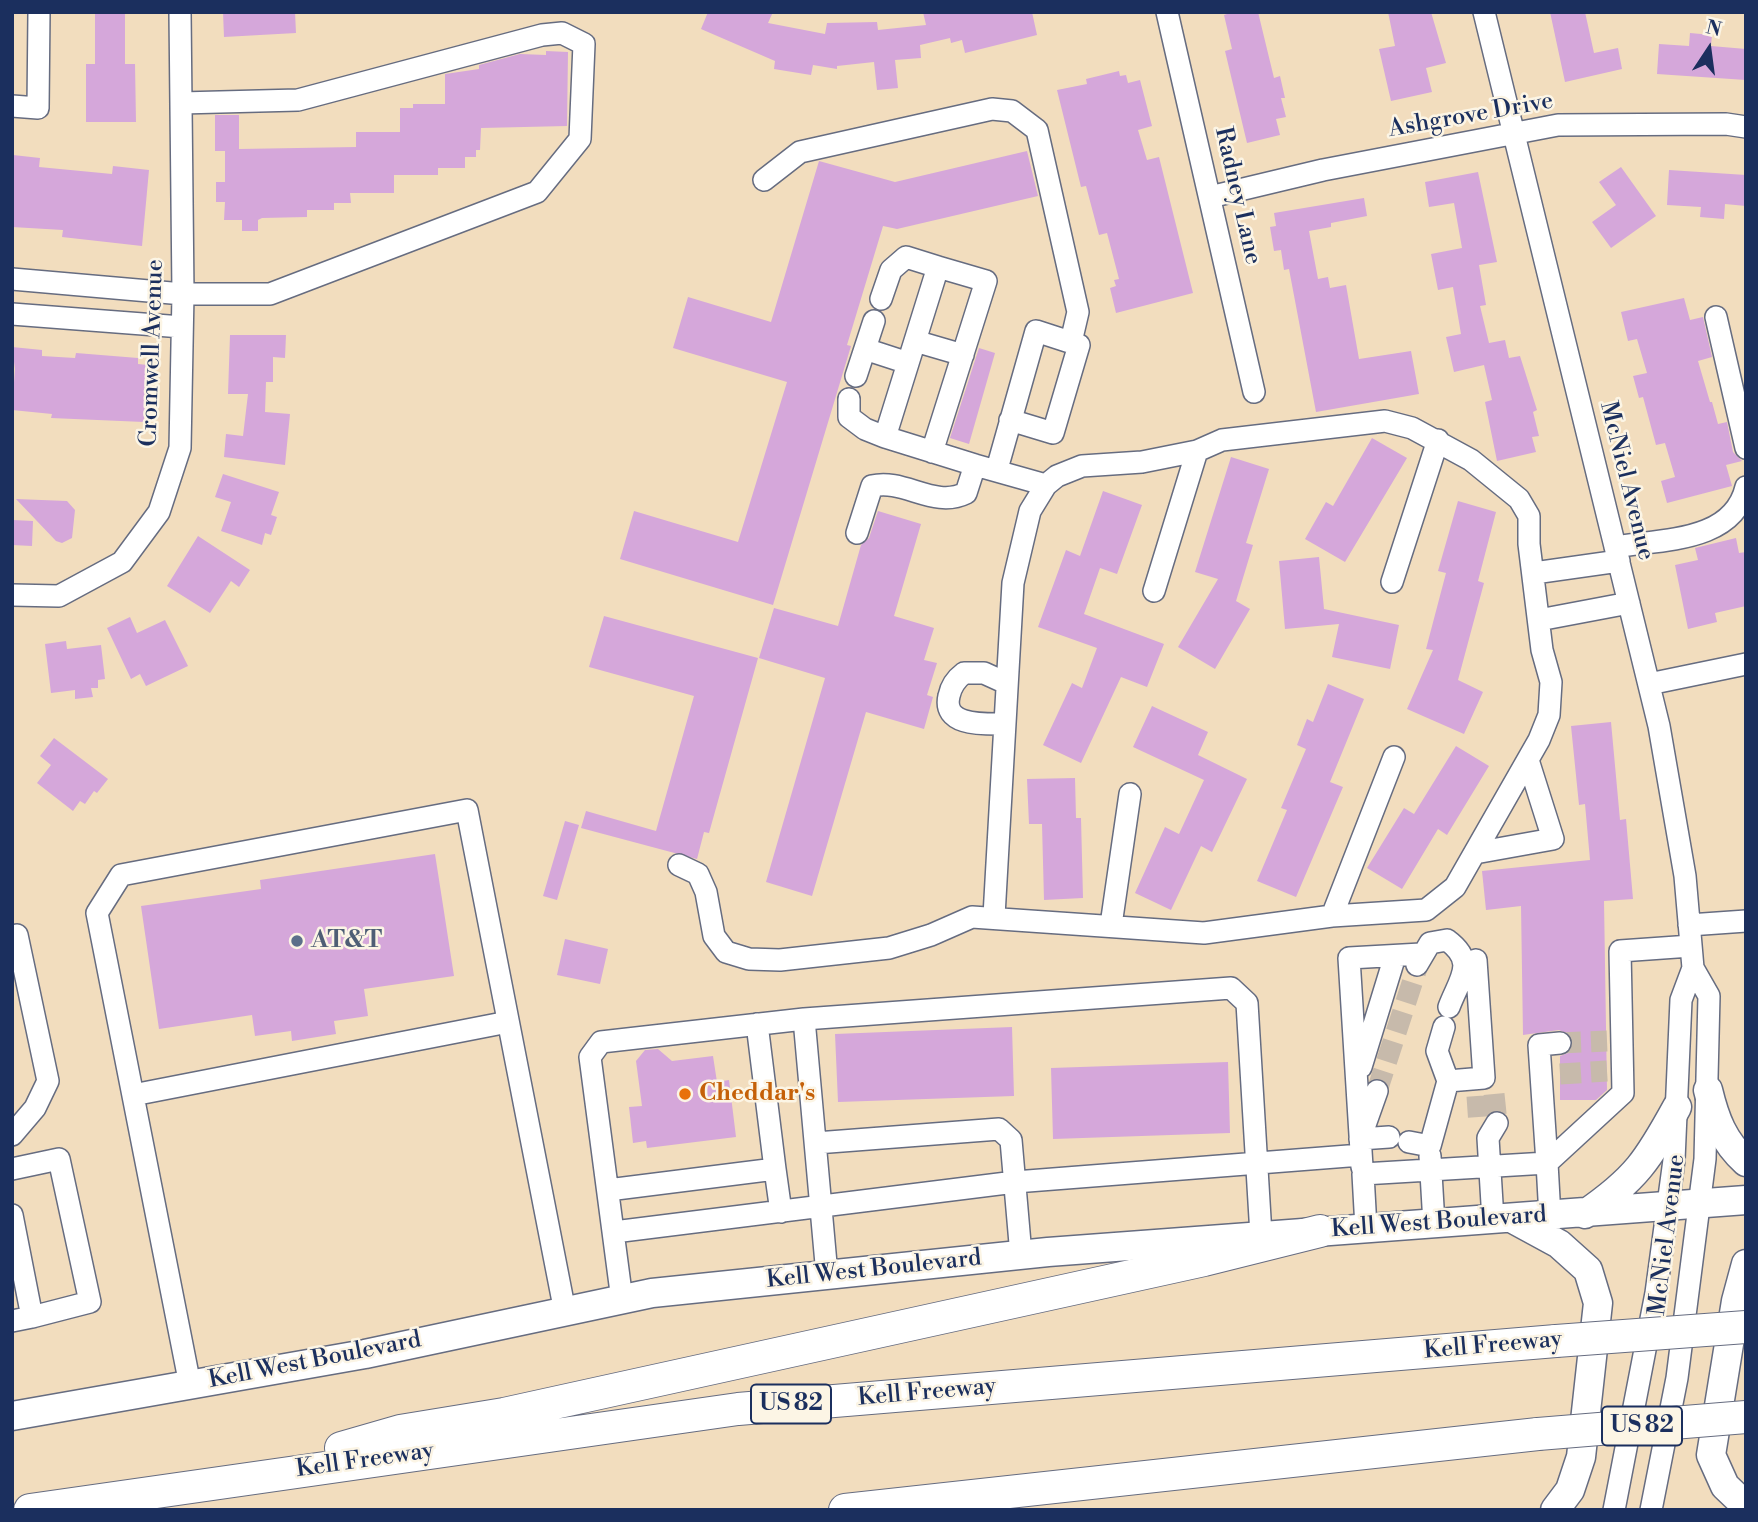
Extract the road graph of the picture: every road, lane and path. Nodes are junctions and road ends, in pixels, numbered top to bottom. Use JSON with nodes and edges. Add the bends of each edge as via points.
{"nodes":[{"id":1,"x":39,"y":12,"type":"edge"},
{"id":2,"x":180,"y":12,"type":"edge"},
{"id":3,"x":1167,"y":12,"type":"edge"},
{"id":4,"x":1484,"y":12,"type":"edge"},
{"id":5,"x":181,"y":103,"type":"junction"},
{"id":6,"x":12,"y":106,"type":"edge"},
{"id":7,"x":1746,"y":127,"type":"edge"},
{"id":8,"x":1513,"y":135,"type":"junction"},
{"id":9,"x":764,"y":180,"type":"dead end"},
{"id":10,"x":1210,"y":197,"type":"junction"},
{"id":11,"x":938,"y":267,"type":"junction"},
{"id":12,"x":12,"y":278,"type":"edge"},
{"id":13,"x":183,"y":294,"type":"junction"},
{"id":14,"x":881,"y":299,"type":"dead end"},
{"id":15,"x":12,"y":314,"type":"edge"},
{"id":16,"x":1716,"y":317,"type":"dead end"},
{"id":17,"x":874,"y":321,"type":"dead end"},
{"id":18,"x":182,"y":327,"type":"junction"},
{"id":19,"x":915,"y":341,"type":"junction"},
{"id":20,"x":1071,"y":342,"type":"junction"},
{"id":21,"x":865,"y":349,"type":"junction"},
{"id":22,"x":963,"y":355,"type":"junction"},
{"id":23,"x":908,"y":363,"type":"junction"},
{"id":24,"x":856,"y":376,"type":"dead end"},
{"id":25,"x":1254,"y":392,"type":"dead end"},
{"id":26,"x":849,"y":399,"type":"dead end"},
{"id":27,"x":1010,"y":420,"type":"junction"},
{"id":28,"x":885,"y":438,"type":"junction"},
{"id":29,"x":1438,"y":440,"type":"junction"},
{"id":30,"x":1746,"y":448,"type":"edge"},
{"id":31,"x":1197,"y":451,"type":"junction"},
{"id":32,"x":932,"y":452,"type":"junction"},
{"id":33,"x":975,"y":465,"type":"junction"},
{"id":34,"x":997,"y":469,"type":"junction"},
{"id":35,"x":1046,"y":485,"type":"junction"},
{"id":36,"x":1746,"y":487,"type":"edge"},
{"id":37,"x":857,"y":533,"type":"dead end"},
{"id":38,"x":1617,"y":554,"type":"junction"},
{"id":39,"x":1534,"y":573,"type":"junction"},
{"id":40,"x":1392,"y":582,"type":"dead end"},
{"id":41,"x":1154,"y":591,"type":"dead end"},
{"id":42,"x":12,"y":595,"type":"edge"},
{"id":43,"x":1629,"y":603,"type":"junction"},
{"id":44,"x":1539,"y":620,"type":"junction"},
{"id":45,"x":1746,"y":664,"type":"edge"},
{"id":46,"x":1006,"y":682,"type":"junction"},
{"id":47,"x":1649,"y":684,"type":"junction"},
{"id":48,"x":1003,"y":723,"type":"junction"},
{"id":49,"x":1394,"y":757,"type":"dead end"},
{"id":50,"x":1528,"y":760,"type":"junction"},
{"id":51,"x":1130,"y":794,"type":"dead end"},
{"id":52,"x":1475,"y":853,"type":"junction"},
{"id":53,"x":679,"y":865,"type":"dead end"},
{"id":54,"x":994,"y":916,"type":"junction"},
{"id":55,"x":1332,"y":916,"type":"junction"},
{"id":56,"x":1746,"y":921,"type":"edge"},
{"id":57,"x":1111,"y":925,"type":"junction"},
{"id":58,"x":1689,"y":925,"type":"junction"},
{"id":59,"x":17,"y":935,"type":"dead end"},
{"id":60,"x":1395,"y":956,"type":"junction"},
{"id":61,"x":1692,"y":957,"type":"junction"},
{"id":62,"x":1476,"y":960,"type":"dead end"},
{"id":63,"x":804,"y":1019,"type":"junction"},
{"id":64,"x":508,"y":1022,"type":"junction"},
{"id":65,"x":757,"y":1024,"type":"junction"},
{"id":66,"x":1560,"y":1044,"type":"tunnel mouth"},
{"id":67,"x":1357,"y":1080,"type":"junction"},
{"id":68,"x":1448,"y":1081,"type":"junction"},
{"id":69,"x":1708,"y":1090,"type":"junction"},
{"id":70,"x":1377,"y":1091,"type":"tunnel mouth"},
{"id":71,"x":132,"y":1096,"type":"junction"},
{"id":72,"x":1676,"y":1107,"type":"junction"},
{"id":73,"x":1488,"y":1128,"type":"tunnel mouth"},
{"id":74,"x":12,"y":1135,"type":"edge"},
{"id":75,"x":1409,"y":1141,"type":"junction"},
{"id":76,"x":816,"y":1143,"type":"junction"},
{"id":77,"x":1361,"y":1156,"type":"junction"},
{"id":78,"x":1746,"y":1162,"type":"edge"},
{"id":79,"x":1257,"y":1163,"type":"junction"},
{"id":80,"x":1546,"y":1163,"type":"junction"},
{"id":81,"x":1490,"y":1166,"type":"junction"},
{"id":82,"x":12,"y":1169,"type":"edge"},
{"id":83,"x":775,"y":1169,"type":"junction"},
{"id":84,"x":1431,"y":1170,"type":"junction"},
{"id":85,"x":1015,"y":1182,"type":"junction"},
{"id":86,"x":608,"y":1191,"type":"junction"},
{"id":87,"x":1746,"y":1200,"type":"edge"},
{"id":88,"x":822,"y":1204,"type":"junction"},
{"id":89,"x":1700,"y":1205,"type":"junction"},
{"id":90,"x":1668,"y":1208,"type":"junction"},
{"id":91,"x":781,"y":1212,"type":"junction"},
{"id":92,"x":1584,"y":1214,"type":"junction"},
{"id":93,"x":12,"y":1216,"type":"edge"},
{"id":94,"x":1550,"y":1217,"type":"junction"},
{"id":95,"x":1503,"y":1220,"type":"junction"},
{"id":96,"x":1434,"y":1224,"type":"junction"},
{"id":97,"x":1366,"y":1228,"type":"junction"},
{"id":98,"x":1320,"y":1231,"type":"junction"},
{"id":99,"x":614,"y":1232,"type":"junction"},
{"id":100,"x":1261,"y":1235,"type":"junction"},
{"id":101,"x":1021,"y":1255,"type":"junction"},
{"id":102,"x":1746,"y":1264,"type":"edge"},
{"id":103,"x":827,"y":1275,"type":"junction"},
{"id":104,"x":622,"y":1300,"type":"junction"},
{"id":105,"x":565,"y":1312,"type":"junction"},
{"id":106,"x":22,"y":1319,"type":"edge"},
{"id":107,"x":1746,"y":1327,"type":"edge"},
{"id":108,"x":190,"y":1385,"type":"junction"},
{"id":109,"x":12,"y":1416,"type":"edge"},
{"id":110,"x":1746,"y":1418,"type":"edge"},
{"id":111,"x":230,"y":1479,"type":"junction"},
{"id":112,"x":167,"y":1489,"type":"junction"},
{"id":113,"x":12,"y":1496,"type":"edge"},
{"id":114,"x":1746,"y":1506,"type":"edge"},
{"id":115,"x":30,"y":1510,"type":"edge"},
{"id":116,"x":845,"y":1510,"type":"edge"},
{"id":117,"x":1555,"y":1510,"type":"edge"},
{"id":118,"x":1614,"y":1510,"type":"edge"},
{"id":119,"x":1651,"y":1510,"type":"edge"}],
"edges":[{"from":1,"to":6,"type":"street","via":[[38,108]]},
{"from":2,"to":5,"type":"street","name":"Cromwell Avenue"},
{"from":3,"to":10,"type":"street","name":"Radney Lane"},
{"from":4,"to":8,"type":"street","name":"McNiel Avenue"},
{"from":5,"to":13,"type":"street","name":"Cromwell Avenue"},
{"from":5,"to":13,"type":"street","via":[[298,100],[542,35],[562,33],[584,44],[580,139],[537,192],[270,294]]},
{"from":7,"to":8,"type":"street","name":"Ashgrove Drive","via":[[1558,125]]},
{"from":8,"to":10,"type":"street","name":"Ashgrove Drive","via":[[1322,170]]},
{"from":8,"to":38,"type":"street","name":"McNiel Avenue"},
{"from":9,"to":20,"type":"street","via":[[800,152],[992,109],[1012,111],[1037,130],[1078,312]]},
{"from":10,"to":25,"type":"street","name":"Radney Lane"},
{"from":11,"to":14,"type":"street","via":[[906,257],[891,270]]},
{"from":11,"to":19,"type":"street"},
{"from":11,"to":22,"type":"street","via":[[986,281]]},
{"from":12,"to":13,"type":"street"},
{"from":13,"to":18,"type":"street","name":"Cromwell Avenue"},
{"from":15,"to":18,"type":"street"},
{"from":16,"to":30,"type":"street"},
{"from":17,"to":21,"type":"street"},
{"from":18,"to":42,"type":"street","name":"Cromwell Avenue","via":[[180,448],[159,512],[122,562],[59,596]]},
{"from":19,"to":22,"type":"street"},
{"from":19,"to":23,"type":"street"},
{"from":20,"to":27,"type":"street","via":[[1035,331]]},
{"from":20,"to":27,"type":"street","via":[[1079,345],[1053,433]]},
{"from":21,"to":23,"type":"street"},
{"from":21,"to":24,"type":"street"},
{"from":22,"to":32,"type":"street"},
{"from":23,"to":28,"type":"street"},
{"from":26,"to":28,"type":"street","via":[[849,417]]},
{"from":27,"to":34,"type":"street"},
{"from":28,"to":32,"type":"street"},
{"from":29,"to":31,"type":"street","via":[[1384,421],[1222,440]]},
{"from":29,"to":39,"type":"street","via":[[1519,499],[1529,516]]},
{"from":29,"to":40,"type":"street"},
{"from":31,"to":35,"type":"street","via":[[1142,462],[1083,466]]},
{"from":31,"to":41,"type":"street"},
{"from":32,"to":33,"type":"street"},
{"from":33,"to":34,"type":"street"},
{"from":33,"to":37,"type":"street","via":[[966,493],[954,499],[882,483],[872,486]]},
{"from":34,"to":35,"type":"street"},
{"from":35,"to":46,"type":"street","via":[[1030,511],[1020,548]]},
{"from":36,"to":38,"type":"street","via":[[1721,526]]},
{"from":38,"to":39,"type":"street"},
{"from":38,"to":43,"type":"street","name":"McNiel Avenue"},
{"from":39,"to":44,"type":"street"},
{"from":43,"to":44,"type":"street"},
{"from":43,"to":47,"type":"street","name":"McNiel Avenue"},
{"from":44,"to":50,"type":"street","via":[[1552,698]]},
{"from":45,"to":47,"type":"street"},
{"from":46,"to":48,"type":"street"},
{"from":46,"to":48,"type":"street","via":[[993,675],[964,673],[956,679],[948,701],[957,718]]},
{"from":47,"to":58,"type":"street","name":"McNiel Avenue","via":[[1683,864]]},
{"from":48,"to":54,"type":"street"},
{"from":49,"to":55,"type":"street"},
{"from":50,"to":52,"type":"street"},
{"from":50,"to":52,"type":"street","via":[[1553,839]]},
{"from":51,"to":57,"type":"street"},
{"from":52,"to":55,"type":"street","via":[[1455,887],[1426,910]]},
{"from":53,"to":54,"type":"street","via":[[698,874],[714,936],[726,951],[749,959],[889,948],[972,917]]},
{"from":54,"to":57,"type":"street","via":[[1046,924]]},
{"from":55,"to":57,"type":"street","via":[[1204,933]]},
{"from":56,"to":58,"type":"street"},
{"from":58,"to":61,"type":"street","name":"McNiel Avenue"},
{"from":59,"to":74,"type":"street","via":[[48,1081],[35,1108]]},
{"from":60,"to":67,"type":"street"},
{"from":60,"to":67,"type":"street","via":[[1349,958]]},
{"from":60,"to":68,"type":"street","via":[[1419,961],[1430,943],[1447,940],[1461,951],[1465,966],[1437,1051]]},
{"from":61,"to":69,"type":"street","name":"McNiel Avenue","via":[[1709,996]]},
{"from":61,"to":72,"type":"street","name":"McNiel Avenue","via":[[1681,1000]]},
{"from":61,"to":80,"type":"street","via":[[1620,951],[1614,1040],[1615,1071],[1623,1093]]},
{"from":62,"to":68,"type":"street","via":[[1485,1088]]},
{"from":63,"to":65,"type":"street"},
{"from":63,"to":76,"type":"street"},
{"from":63,"to":79,"type":"street","via":[[1231,988],[1247,1003]]},
{"from":64,"to":71,"type":"street"},
{"from":64,"to":71,"type":"street","via":[[467,810],[134,872],[121,875],[97,912]]},
{"from":64,"to":105,"type":"street"},
{"from":65,"to":83,"type":"street"},
{"from":65,"to":86,"type":"street","via":[[601,1042],[590,1057]]},
{"from":66,"to":80,"type":"street","via":[[1539,1045],[1550,1075]]},
{"from":67,"to":77,"type":"street"},
{"from":68,"to":75,"type":"street"},
{"from":69,"to":78,"type":"main road","via":[[1716,1121],[1732,1149]]},
{"from":69,"to":89,"type":"street","name":"McNiel Avenue"},
{"from":70,"to":77,"type":"street"},
{"from":71,"to":108,"type":"street"},
{"from":72,"to":90,"type":"street","name":"McNiel Avenue"},
{"from":72,"to":92,"type":"main road","via":[[1643,1164],[1621,1189]]},
{"from":73,"to":81,"type":"street"},
{"from":75,"to":77,"type":"street"},
{"from":75,"to":84,"type":"street"},
{"from":76,"to":85,"type":"street","via":[[999,1129],[1011,1140]]},
{"from":76,"to":88,"type":"street"},
{"from":77,"to":79,"type":"street"},
{"from":77,"to":84,"type":"street"},
{"from":77,"to":97,"type":"street"},
{"from":79,"to":85,"type":"street"},
{"from":79,"to":100,"type":"street"},
{"from":80,"to":81,"type":"street"},
{"from":80,"to":94,"type":"street"},
{"from":81,"to":84,"type":"street"},
{"from":81,"to":95,"type":"street"},
{"from":82,"to":106,"type":"street","via":[[60,1159],[90,1302]]},
{"from":83,"to":86,"type":"street"},
{"from":83,"to":91,"type":"street"},
{"from":84,"to":96,"type":"street"},
{"from":85,"to":88,"type":"street"},
{"from":85,"to":101,"type":"street"},
{"from":86,"to":99,"type":"street"},
{"from":87,"to":89,"type":"main road","name":"Kell West Boulevard"},
{"from":88,"to":91,"type":"street"},
{"from":88,"to":103,"type":"street"},
{"from":89,"to":90,"type":"main road","name":"Kell West Boulevard"},
{"from":89,"to":119,"type":"street","name":"McNiel Avenue","via":[[1677,1378]]},
{"from":90,"to":92,"type":"main road","name":"Kell West Boulevard"},
{"from":90,"to":118,"type":"street","name":"McNiel Avenue"},
{"from":91,"to":99,"type":"street"},
{"from":92,"to":94,"type":"main road","name":"Kell West Boulevard"},
{"from":93,"to":106,"type":"street"},
{"from":94,"to":95,"type":"main road","name":"Kell West Boulevard"},
{"from":95,"to":96,"type":"main road","name":"Kell West Boulevard"},
{"from":95,"to":117,"type":"main road","via":[[1559,1244],[1588,1270],[1598,1303],[1581,1457],[1570,1490]]},
{"from":96,"to":97,"type":"main road","name":"Kell West Boulevard"},
{"from":97,"to":98,"type":"main road","name":"Kell West Boulevard"},
{"from":98,"to":100,"type":"main road","name":"Kell West Boulevard"},
{"from":98,"to":111,"type":"highway","via":[[531,1408],[400,1431]]},
{"from":99,"to":104,"type":"street"},
{"from":100,"to":101,"type":"main road","name":"Kell West Boulevard"},
{"from":101,"to":103,"type":"main road","name":"Kell West Boulevard"},
{"from":102,"to":114,"type":"main road","via":[[1711,1455],[1725,1486]]},
{"from":103,"to":104,"type":"main road","name":"Kell West Boulevard"},
{"from":104,"to":105,"type":"main road","name":"Kell West Boulevard"},
{"from":105,"to":108,"type":"main road","name":"Kell West Boulevard"},
{"from":107,"to":111,"type":"highway","name":"Kell Freeway","number":"US 82","bridge":true,"via":[[737,1409]]},
{"from":108,"to":109,"type":"main road","name":"Kell West Boulevard"},
{"from":110,"to":116,"type":"highway","number":"US 82","bridge":true,"via":[[1538,1434]]},
{"from":111,"to":112,"type":"highway","name":"Kell Freeway","number":"US 82"},
{"from":112,"to":113,"type":"highway"},
{"from":112,"to":115,"type":"highway","name":"Kell Freeway","number":"US 82"}]}
